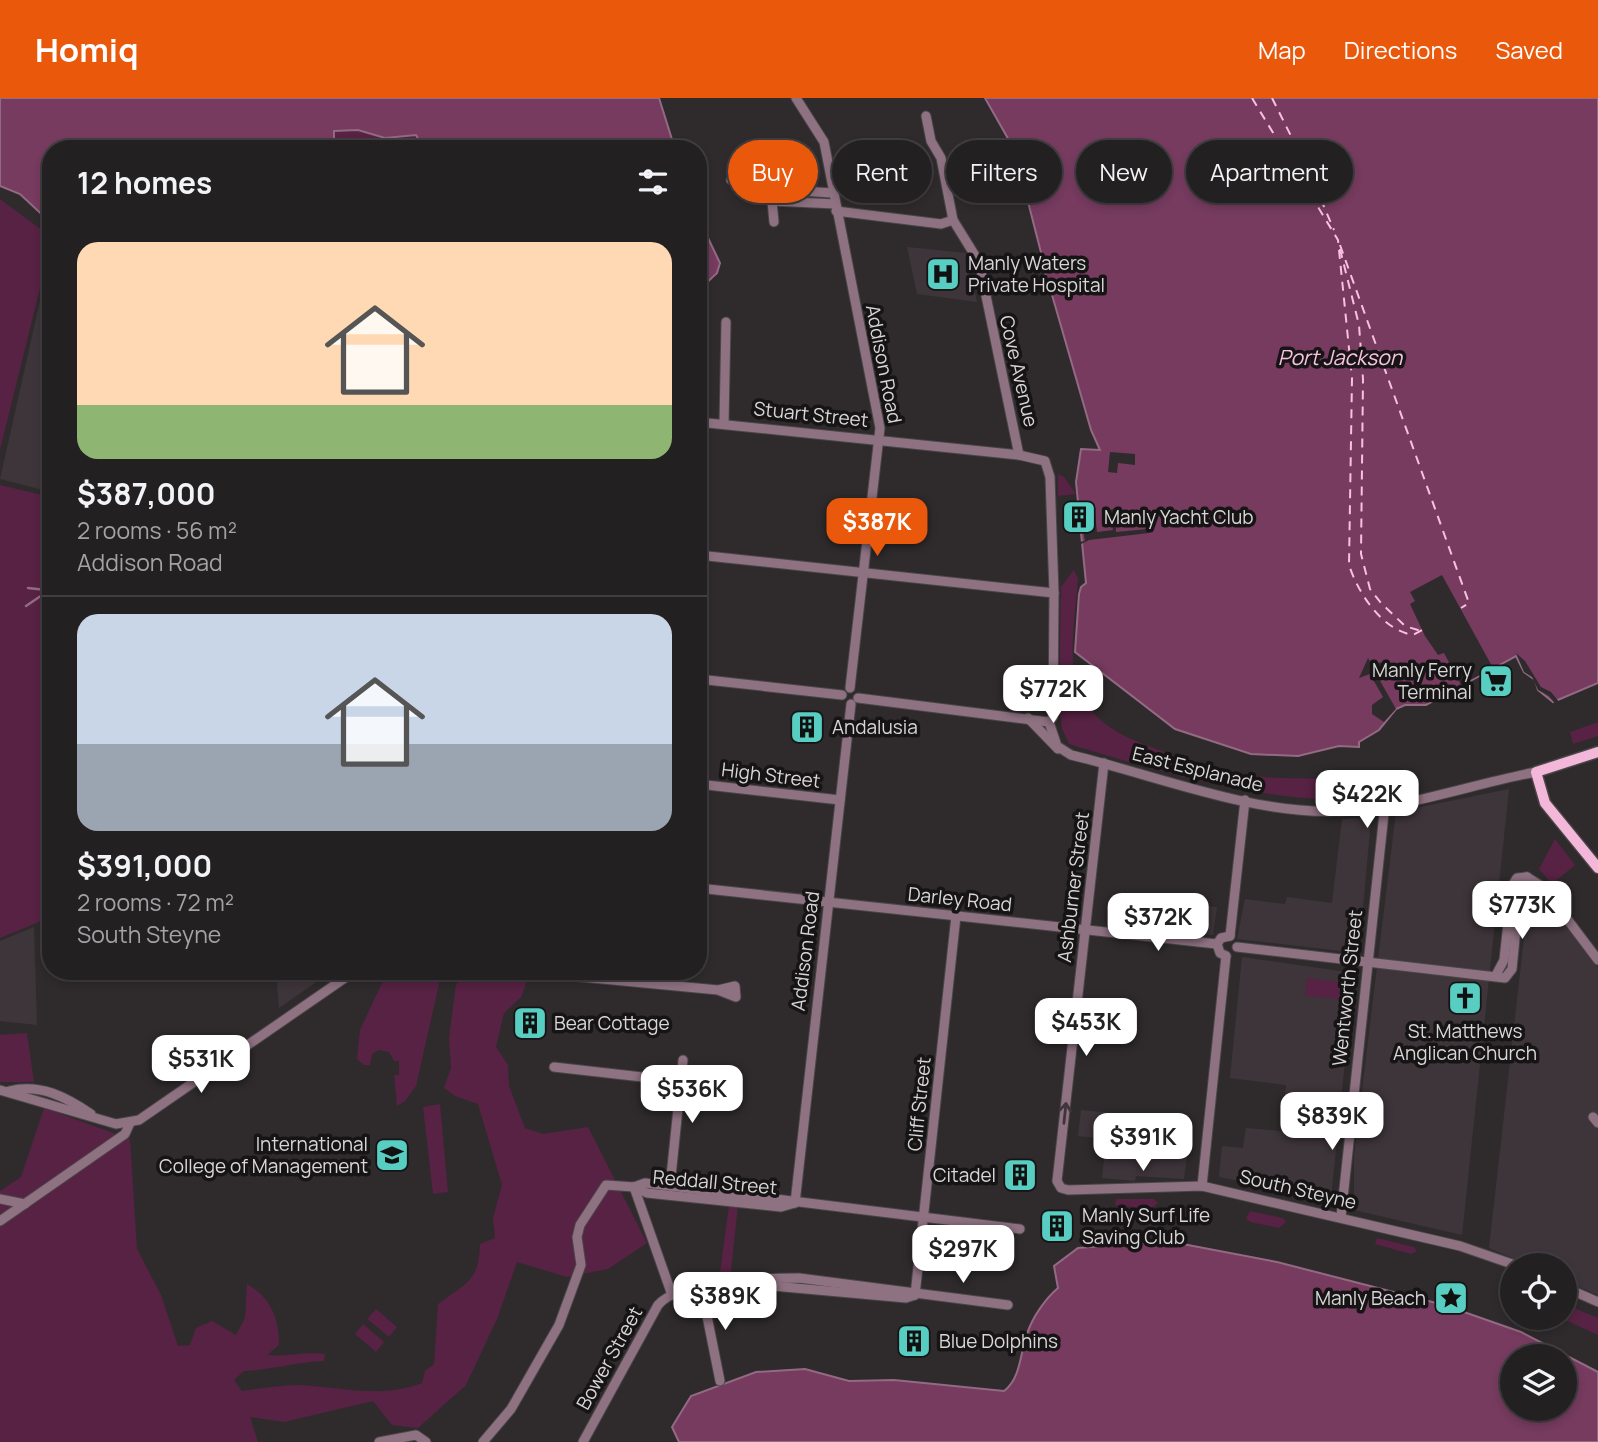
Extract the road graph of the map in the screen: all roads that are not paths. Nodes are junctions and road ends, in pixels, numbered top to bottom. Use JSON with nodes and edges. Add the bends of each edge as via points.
{"nodes":[{"id":1,"x":796,"y":98,"type":"edge"},
{"id":2,"x":926,"y":116,"type":"dead end"},
{"id":3,"x":832,"y":187,"type":"edge"},
{"id":4,"x":835,"y":203,"type":"edge"},
{"id":5,"x":836,"y":207,"type":"junction"},
{"id":6,"x":953,"y":220,"type":"junction"},
{"id":7,"x":774,"y":222,"type":"dead end"},
{"id":8,"x":726,"y":322,"type":"dead end"},
{"id":9,"x":707,"y":422,"type":"edge"},
{"id":10,"x":724,"y":423,"type":"junction"},
{"id":11,"x":879,"y":439,"type":"junction"},
{"id":12,"x":1019,"y":455,"type":"junction"},
{"id":13,"x":707,"y":556,"type":"edge"},
{"id":14,"x":865,"y":572,"type":"junction"},
{"id":15,"x":1054,"y":593,"type":"junction"},
{"id":16,"x":707,"y":680,"type":"edge"},
{"id":17,"x":850,"y":688,"type":"junction"},
{"id":18,"x":842,"y":695,"type":"junction"},
{"id":19,"x":854,"y":701,"type":"junction"},
{"id":20,"x":1028,"y":718,"type":"junction"},
{"id":21,"x":1049,"y":722,"type":"junction"},
{"id":22,"x":1062,"y":751,"type":"junction"},
{"id":23,"x":1598,"y":752,"type":"edge"},
{"id":24,"x":1104,"y":763,"type":"junction"},
{"id":25,"x":1536,"y":772,"type":"junction"},
{"id":26,"x":707,"y":785,"type":"edge"},
{"id":27,"x":840,"y":800,"type":"junction"},
{"id":28,"x":1245,"y":800,"type":"junction"},
{"id":29,"x":1385,"y":804,"type":"junction"},
{"id":30,"x":1593,"y":853,"type":"edge"},
{"id":31,"x":1598,"y":868,"type":"edge"},
{"id":32,"x":707,"y":889,"type":"edge"},
{"id":33,"x":828,"y":902,"type":"junction"},
{"id":34,"x":956,"y":915,"type":"junction"},
{"id":35,"x":1086,"y":931,"type":"junction"},
{"id":36,"x":1230,"y":936,"type":"junction"},
{"id":37,"x":1217,"y":944,"type":"junction"},
{"id":38,"x":1237,"y":947,"type":"junction"},
{"id":39,"x":1226,"y":956,"type":"junction"},
{"id":40,"x":1598,"y":960,"type":"edge"},
{"id":41,"x":1368,"y":961,"type":"junction"},
{"id":42,"x":342,"y":980,"type":"edge"},
{"id":43,"x":641,"y":980,"type":"edge"},
{"id":44,"x":718,"y":990,"type":"dead end"},
{"id":45,"x":683,"y":1060,"type":"dead end"},
{"id":46,"x":554,"y":1067,"type":"dead end"},
{"id":47,"x":682,"y":1076,"type":"junction"},
{"id":48,"x":4,"y":1091,"type":"edge"},
{"id":49,"x":130,"y":1123,"type":"junction"},
{"id":50,"x":1057,"y":1181,"type":"joint"},
{"id":51,"x":670,"y":1186,"type":"junction"},
{"id":52,"x":1202,"y":1186,"type":"junction"},
{"id":53,"x":634,"y":1187,"type":"junction"},
{"id":54,"x":0,"y":1199,"type":"edge"},
{"id":55,"x":795,"y":1203,"type":"junction"},
{"id":56,"x":25,"y":1204,"type":"junction"},
{"id":57,"x":925,"y":1217,"type":"junction"},
{"id":58,"x":1341,"y":1217,"type":"junction"},
{"id":59,"x":0,"y":1221,"type":"edge"},
{"id":60,"x":1020,"y":1229,"type":"dead end"},
{"id":61,"x":1500,"y":1259,"type":"edge"},
{"id":62,"x":702,"y":1291,"type":"junction"},
{"id":63,"x":1577,"y":1292,"type":"edge"},
{"id":64,"x":672,"y":1295,"type":"junction"},
{"id":65,"x":915,"y":1295,"type":"junction"},
{"id":66,"x":1598,"y":1301,"type":"edge"},
{"id":67,"x":1008,"y":1305,"type":"dead end"},
{"id":68,"x":720,"y":1381,"type":"dead end"},
{"id":69,"x":379,"y":1442,"type":"edge"},
{"id":70,"x":426,"y":1442,"type":"edge"},
{"id":71,"x":483,"y":1442,"type":"edge"},
{"id":72,"x":583,"y":1442,"type":"edge"}],
"edges":[{"from":1,"to":3,"type":"street","name":"Addison Road","via":[[824,142]]},
{"from":2,"to":6,"type":"street","via":[[931,141],[941,158]]},
{"from":4,"to":5,"type":"street","name":"Addison Road"},
{"from":5,"to":6,"type":"street","via":[[941,224]]},
{"from":5,"to":7,"type":"street","via":[[772,201]]},
{"from":5,"to":11,"type":"street","name":"Addison Road"},
{"from":6,"to":12,"type":"street","name":"Cove Avenue","via":[[979,262]]},
{"from":8,"to":10,"type":"street"},
{"from":9,"to":10,"type":"street","name":"Stuart Street"},
{"from":10,"to":11,"type":"street","name":"Stuart Street"},
{"from":11,"to":12,"type":"street","name":"Stuart Street"},
{"from":11,"to":14,"type":"street","name":"Addison Road"},
{"from":12,"to":15,"type":"street","name":"Stuart Street","via":[[1045,461],[1050,477]]},
{"from":13,"to":14,"type":"street"},
{"from":14,"to":15,"type":"street"},
{"from":14,"to":17,"type":"street","name":"Addison Road"},
{"from":15,"to":21,"type":"street","via":[[1053,717]]},
{"from":16,"to":18,"type":"street"},
{"from":17,"to":18,"type":"street"},
{"from":17,"to":19,"type":"street","via":[[856,691]]},
{"from":18,"to":19,"type":"street","via":[[844,702]]},
{"from":19,"to":20,"type":"street"},
{"from":19,"to":27,"type":"street","name":"Addison Road"},
{"from":20,"to":21,"type":"street"},
{"from":20,"to":22,"type":"street"},
{"from":21,"to":22,"type":"street"},
{"from":22,"to":24,"type":"street","name":"East Esplanade"},
{"from":23,"to":25,"type":"main road"},
{"from":24,"to":28,"type":"street","name":"East Esplanade"},
{"from":24,"to":35,"type":"street","name":"Ashburner Street"},
{"from":25,"to":29,"type":"street","name":"East Esplanade"},
{"from":25,"to":30,"type":"main road","via":[[1545,803]]},
{"from":26,"to":27,"type":"street","name":"High Street"},
{"from":27,"to":33,"type":"street","name":"Addison Road"},
{"from":28,"to":29,"type":"street","name":"East Esplanade","via":[[1326,811]]},
{"from":28,"to":36,"type":"street"},
{"from":29,"to":41,"type":"street","name":"Wentworth Street"},
{"from":30,"to":31,"type":"main road"},
{"from":32,"to":33,"type":"street","name":"Darley Road"},
{"from":33,"to":34,"type":"street","name":"Darley Road"},
{"from":33,"to":55,"type":"street","name":"Addison Road"},
{"from":34,"to":35,"type":"street","name":"Darley Road"},
{"from":34,"to":57,"type":"street","name":"Cliff Street"},
{"from":35,"to":37,"type":"street","name":"Darley Road"},
{"from":50,"to":35,"type":"street","name":"Ashburner Street","one_way":true},
{"from":36,"to":37,"type":"street"},
{"from":36,"to":38,"type":"street"},
{"from":37,"to":39,"type":"street"},
{"from":38,"to":39,"type":"street"},
{"from":38,"to":41,"type":"street"},
{"from":39,"to":52,"type":"street"},
{"from":40,"to":41,"type":"street","via":[[1543,887],[1528,877],[1517,878],[1512,886],[1504,960],[1496,975]]},
{"from":41,"to":58,"type":"street","name":"Wentworth Street"},
{"from":42,"to":49,"type":"street"},
{"from":43,"to":44,"type":"street"},
{"from":45,"to":47,"type":"street"},
{"from":46,"to":47,"type":"street"},
{"from":47,"to":51,"type":"street"},
{"from":48,"to":49,"type":"street","via":[[116,1124]]},
{"from":49,"to":56,"type":"street","via":[[125,1134]]},
{"from":50,"to":52,"type":"street","name":"South Steyne","via":[[1068,1190]]},
{"from":51,"to":53,"type":"street","name":"Reddall Street","via":[[645,1183]]},
{"from":51,"to":55,"type":"street","name":"Reddall Street"},
{"from":52,"to":58,"type":"street","name":"South Steyne"},
{"from":53,"to":55,"type":"street","name":"Reddall Street","via":[[641,1192],[781,1207]]},
{"from":53,"to":64,"type":"street"},
{"from":53,"to":71,"type":"street","name":"Reddall Street","via":[[606,1185],[580,1225],[580,1265],[559,1325],[511,1409]]},
{"from":54,"to":56,"type":"street"},
{"from":55,"to":57,"type":"street","name":"Reddall Street"},
{"from":56,"to":59,"type":"street"},
{"from":57,"to":60,"type":"street","name":"Reddall Street"},
{"from":57,"to":65,"type":"street","name":"Cliff Street"},
{"from":58,"to":61,"type":"street","name":"South Steyne"},
{"from":62,"to":64,"type":"street"},
{"from":62,"to":65,"type":"street","via":[[773,1286],[906,1298]]},
{"from":62,"to":68,"type":"street"},
{"from":63,"to":66,"type":"street"},
{"from":64,"to":72,"type":"street","name":"Bower Street","via":[[658,1306]]},
{"from":65,"to":67,"type":"street"},
{"from":69,"to":70,"type":"street","via":[[416,1435]]}]}
